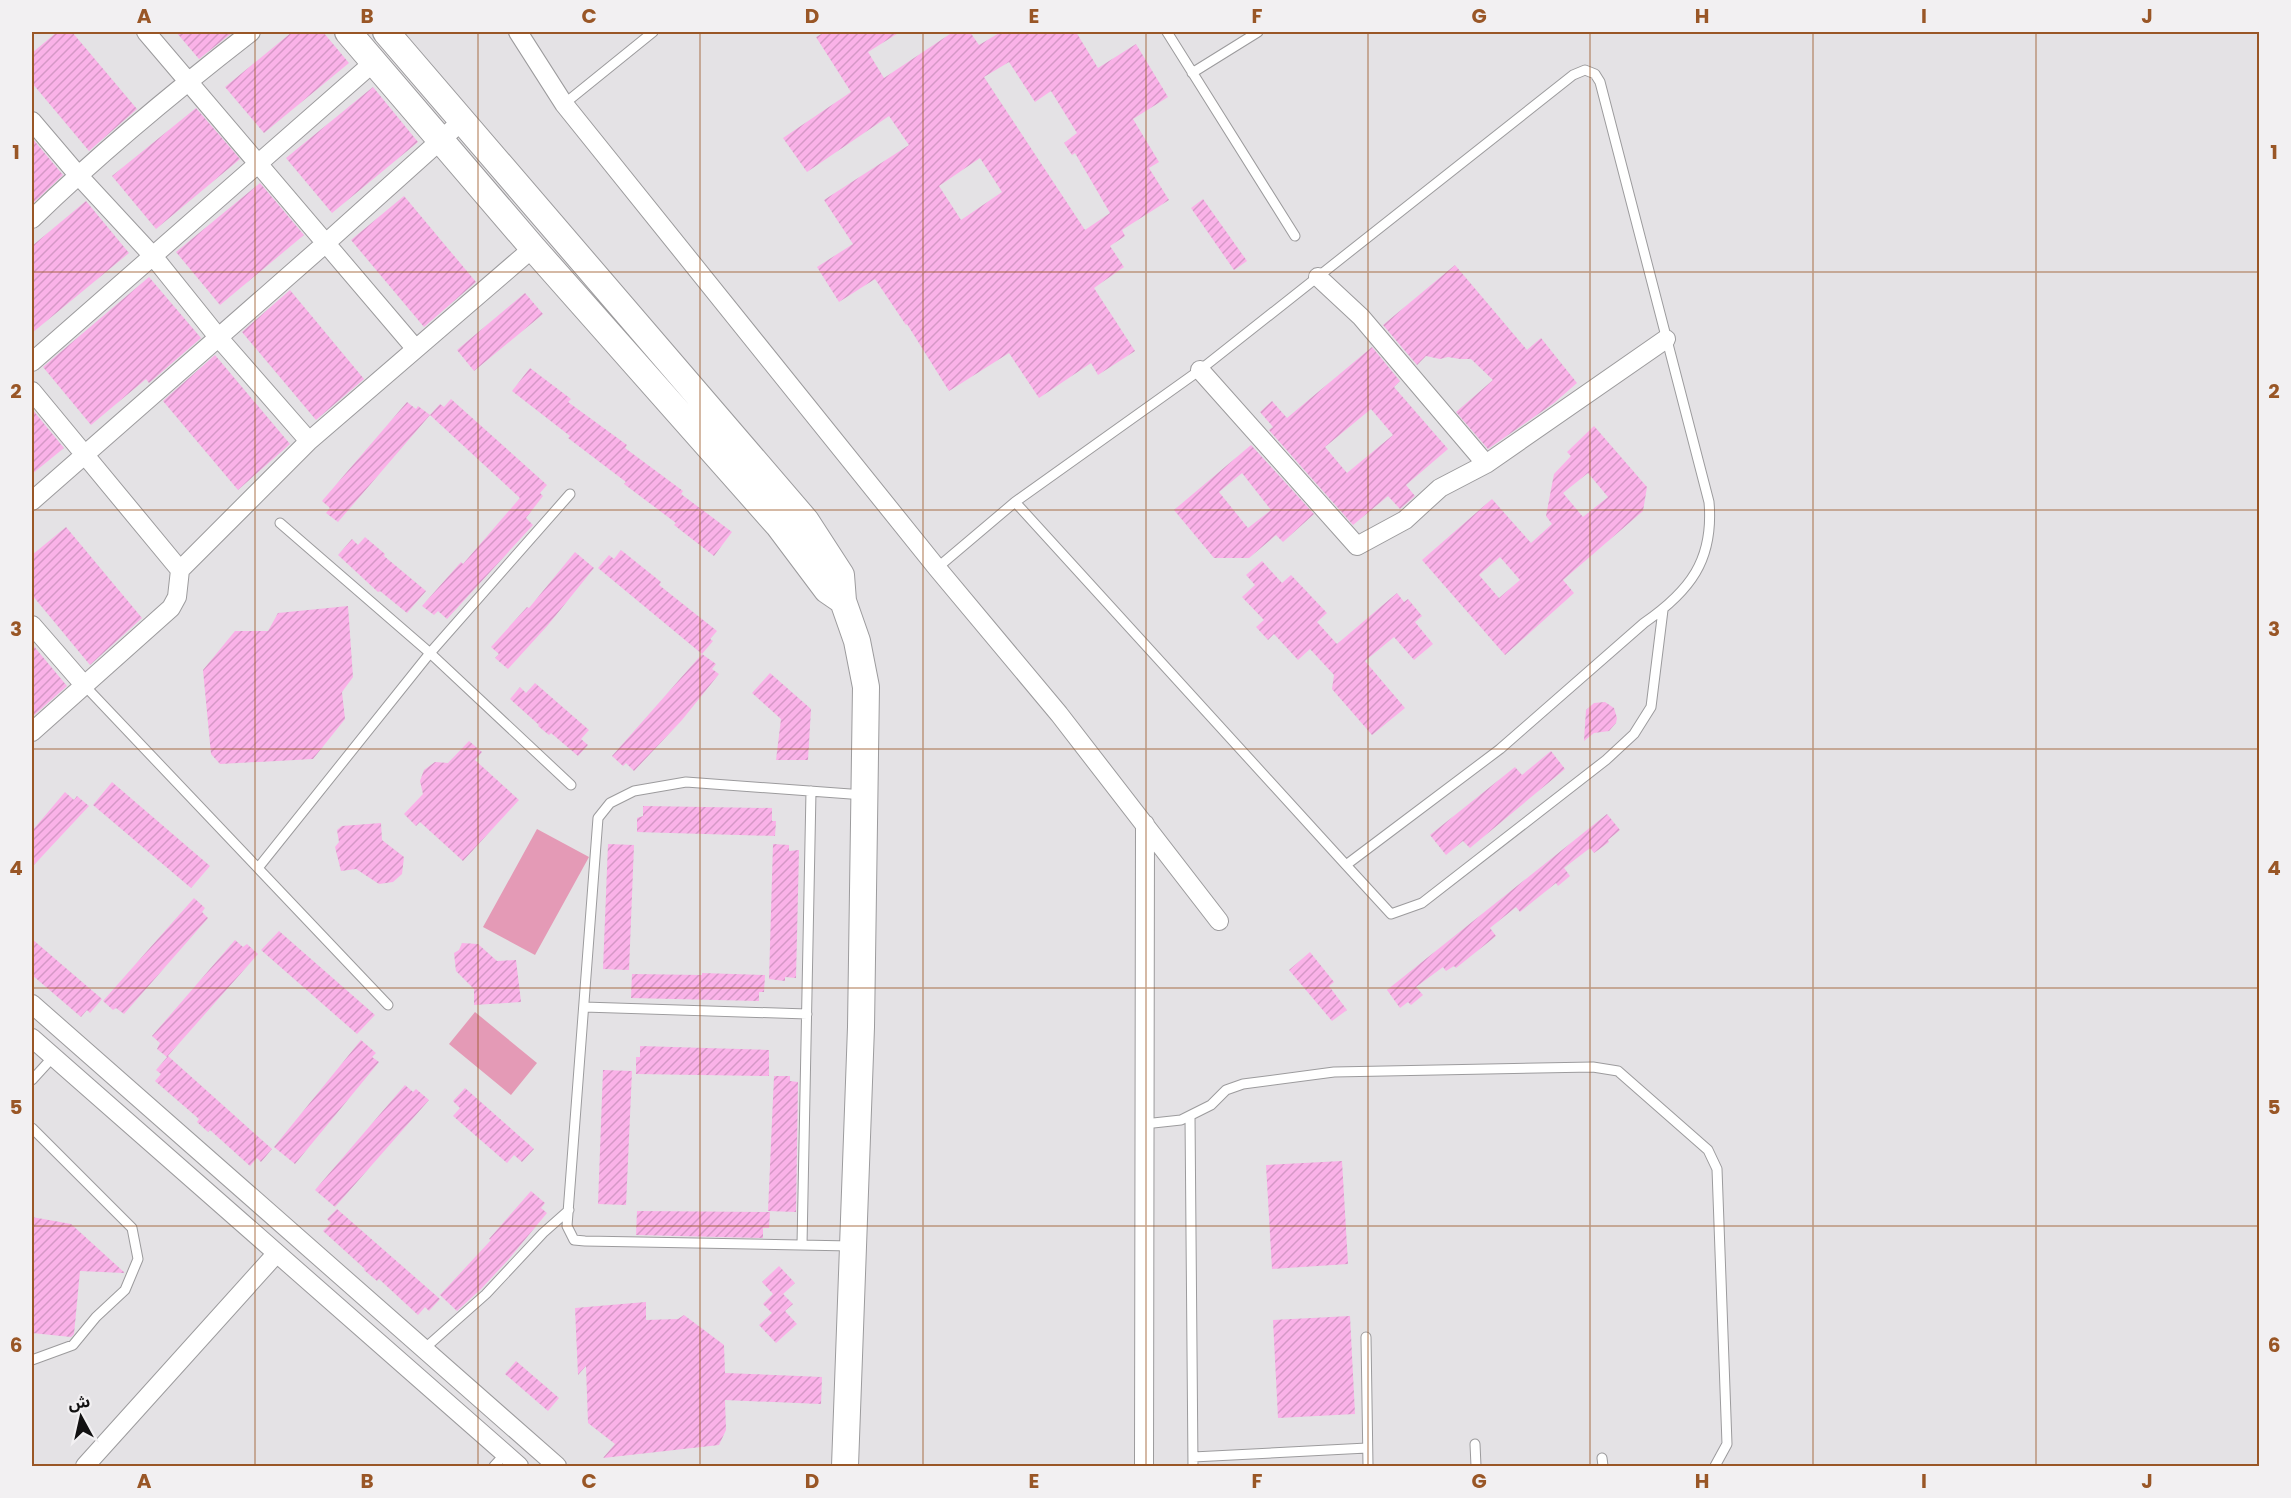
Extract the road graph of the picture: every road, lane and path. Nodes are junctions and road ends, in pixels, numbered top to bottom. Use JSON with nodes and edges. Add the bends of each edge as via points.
{"nodes":[{"id":1,"x":146,"y":32,"type":"edge"},
{"id":2,"x":251,"y":32,"type":"edge"},
{"id":3,"x":348,"y":32,"type":"edge"},
{"id":4,"x":386,"y":32,"type":"edge"},
{"id":5,"x":518,"y":32,"type":"edge"},
{"id":6,"x":653,"y":32,"type":"edge"},
{"id":7,"x":1167,"y":32,"type":"edge"},
{"id":8,"x":1258,"y":32,"type":"edge"},
{"id":9,"x":374,"y":62,"type":"junction"},
{"id":10,"x":1192,"y":73,"type":"junction"},
{"id":11,"x":187,"y":81,"type":"junction"},
{"id":12,"x":564,"y":104,"type":"junction"},
{"id":13,"x":463,"y":120,"type":"junction"},
{"id":14,"x":32,"y":121,"type":"edge"},
{"id":15,"x":440,"y":141,"type":"junction"},
{"id":16,"x":258,"y":166,"type":"junction"},
{"id":17,"x":78,"y":175,"type":"junction"},
{"id":18,"x":32,"y":219,"type":"edge"},
{"id":19,"x":1295,"y":236,"type":"dead end"},
{"id":20,"x":326,"y":243,"type":"junction"},
{"id":21,"x":533,"y":248,"type":"junction"},
{"id":22,"x":153,"y":256,"type":"junction"},
{"id":23,"x":1318,"y":277,"type":"junction"},
{"id":24,"x":218,"y":337,"type":"junction"},
{"id":25,"x":1666,"y":339,"type":"junction"},
{"id":26,"x":415,"y":348,"type":"junction"},
{"id":27,"x":32,"y":362,"type":"edge"},
{"id":28,"x":1200,"y":370,"type":"junction"},
{"id":29,"x":32,"y":391,"type":"edge"},
{"id":30,"x":309,"y":441,"type":"junction"},
{"id":31,"x":83,"y":456,"type":"junction"},
{"id":32,"x":1486,"y":464,"type":"junction"},
{"id":33,"x":570,"y":494,"type":"dead end"},
{"id":34,"x":32,"y":501,"type":"edge"},
{"id":35,"x":1015,"y":502,"type":"junction"},
{"id":36,"x":280,"y":523,"type":"dead end"},
{"id":37,"x":937,"y":568,"type":"junction"},
{"id":38,"x":180,"y":570,"type":"junction"},
{"id":39,"x":843,"y":601,"type":"junction"},
{"id":40,"x":1663,"y":610,"type":"junction"},
{"id":41,"x":32,"y":625,"type":"edge"},
{"id":42,"x":430,"y":653,"type":"junction"},
{"id":43,"x":85,"y":686,"type":"junction"},
{"id":44,"x":32,"y":732,"type":"edge"},
{"id":45,"x":571,"y":785,"type":"dead end"},
{"id":46,"x":811,"y":791,"type":"junction"},
{"id":47,"x":865,"y":795,"type":"junction"},
{"id":48,"x":1145,"y":824,"type":"junction"},
{"id":49,"x":1346,"y":865,"type":"junction"},
{"id":50,"x":258,"y":868,"type":"junction"},
{"id":51,"x":1219,"y":921,"type":"dead end"},
{"id":52,"x":32,"y":1004,"type":"edge"},
{"id":53,"x":388,"y":1005,"type":"dead end"},
{"id":54,"x":585,"y":1007,"type":"junction"},
{"id":55,"x":807,"y":1014,"type":"junction"},
{"id":56,"x":32,"y":1038,"type":"edge"},
{"id":57,"x":53,"y":1057,"type":"junction"},
{"id":58,"x":32,"y":1080,"type":"edge"},
{"id":59,"x":1190,"y":1116,"type":"junction"},
{"id":60,"x":1144,"y":1124,"type":"junction"},
{"id":61,"x":32,"y":1128,"type":"edge"},
{"id":62,"x":569,"y":1210,"type":"junction"},
{"id":63,"x":802,"y":1245,"type":"junction"},
{"id":64,"x":854,"y":1246,"type":"junction"},
{"id":65,"x":276,"y":1254,"type":"junction"},
{"id":66,"x":1366,"y":1337,"type":"dead end"},
{"id":67,"x":424,"y":1349,"type":"junction"},
{"id":68,"x":32,"y":1360,"type":"edge"},
{"id":69,"x":1475,"y":1444,"type":"dead end"},
{"id":70,"x":1367,"y":1448,"type":"junction"},
{"id":71,"x":500,"y":1460,"type":"edge"},
{"id":72,"x":1193,"y":1462,"type":"edge"},
{"id":73,"x":85,"y":1467,"type":"edge"},
{"id":74,"x":519,"y":1467,"type":"edge"},
{"id":75,"x":557,"y":1467,"type":"edge"},
{"id":76,"x":845,"y":1467,"type":"edge"},
{"id":77,"x":1144,"y":1467,"type":"edge"},
{"id":78,"x":1368,"y":1467,"type":"edge"},
{"id":79,"x":1476,"y":1467,"type":"edge"},
{"id":80,"x":1715,"y":1467,"type":"edge"}],
"edges":[{"from":1,"to":11,"type":"street"},
{"from":2,"to":11,"type":"street"},
{"from":3,"to":9,"type":"main road"},
{"from":4,"to":13,"type":"main road"},
{"from":5,"to":12,"type":"street"},
{"from":6,"to":12,"type":"lane"},
{"from":7,"to":10,"type":"lane"},
{"from":8,"to":10,"type":"lane"},
{"from":9,"to":15,"type":"main road"},
{"from":9,"to":16,"type":"street"},
{"from":10,"to":19,"type":"lane"},
{"from":11,"to":16,"type":"street"},
{"from":11,"to":17,"type":"street"},
{"from":12,"to":37,"type":"street"},
{"from":13,"to":15,"type":"street"},
{"from":13,"to":39,"type":"main road","via":[[806,521],[841,575]]},
{"from":14,"to":17,"type":"street"},
{"from":15,"to":20,"type":"street"},
{"from":15,"to":21,"type":"main road"},
{"from":16,"to":20,"type":"street"},
{"from":16,"to":22,"type":"street"},
{"from":17,"to":18,"type":"street"},
{"from":17,"to":22,"type":"street"},
{"from":20,"to":24,"type":"street"},
{"from":20,"to":26,"type":"street"},
{"from":21,"to":26,"type":"street"},
{"from":21,"to":39,"type":"main road","via":[[779,526],[827,590]]},
{"from":22,"to":24,"type":"street"},
{"from":22,"to":27,"type":"street"},
{"from":23,"to":25,"type":"lane","via":[[1573,75],[1591,70],[1600,82]]},
{"from":23,"to":28,"type":"lane"},
{"from":23,"to":32,"type":"street","via":[[1361,317]]},
{"from":24,"to":30,"type":"street"},
{"from":24,"to":31,"type":"street"},
{"from":25,"to":32,"type":"street"},
{"from":25,"to":40,"type":"lane","via":[[1711,522],[1696,575]]},
{"from":26,"to":30,"type":"street"},
{"from":28,"to":32,"type":"street","via":[[1357,546],[1405,520],[1440,488]]},
{"from":28,"to":35,"type":"lane"},
{"from":29,"to":31,"type":"street"},
{"from":30,"to":38,"type":"street"},
{"from":31,"to":34,"type":"street"},
{"from":31,"to":38,"type":"street"},
{"from":33,"to":42,"type":"lane"},
{"from":35,"to":37,"type":"lane"},
{"from":35,"to":49,"type":"lane"},
{"from":36,"to":42,"type":"lane"},
{"from":37,"to":48,"type":"street"},
{"from":38,"to":43,"type":"street","via":[[177,597],[171,608]]},
{"from":39,"to":47,"type":"main road","via":[[857,640],[866,687]]},
{"from":40,"to":49,"type":"lane","via":[[1500,749]]},
{"from":40,"to":49,"type":"lane","via":[[1651,708],[1634,734],[1606,760],[1422,903],[1391,914]]},
{"from":41,"to":43,"type":"street"},
{"from":42,"to":45,"type":"lane"},
{"from":42,"to":50,"type":"lane"},
{"from":43,"to":44,"type":"street"},
{"from":43,"to":50,"type":"lane"},
{"from":46,"to":47,"type":"lane"},
{"from":46,"to":54,"type":"lane","via":[[686,782],[634,791],[610,803],[598,818]]},
{"from":46,"to":55,"type":"lane"},
{"from":47,"to":64,"type":"main road"},
{"from":48,"to":51,"type":"street"},
{"from":48,"to":60,"type":"street"},
{"from":50,"to":53,"type":"lane"},
{"from":52,"to":67,"type":"street"},
{"from":54,"to":55,"type":"lane"},
{"from":54,"to":62,"type":"lane"},
{"from":55,"to":63,"type":"lane"},
{"from":56,"to":57,"type":"street"},
{"from":57,"to":58,"type":"lane"},
{"from":57,"to":65,"type":"street"},
{"from":59,"to":60,"type":"lane"},
{"from":59,"to":72,"type":"lane"},
{"from":59,"to":80,"type":"lane","via":[[1211,1105],[1226,1090],[1243,1084],[1334,1072],[1593,1067],[1618,1071],[1708,1150],[1717,1170],[1727,1444]]},
{"from":60,"to":77,"type":"street"},
{"from":61,"to":68,"type":"lane","via":[[132,1228],[138,1259],[125,1290],[73,1345]]},
{"from":62,"to":63,"type":"lane","via":[[567,1226],[574,1240]]},
{"from":62,"to":67,"type":"lane","via":[[486,1294]]},
{"from":63,"to":64,"type":"lane"},
{"from":64,"to":76,"type":"main road"},
{"from":65,"to":71,"type":"street"},
{"from":65,"to":73,"type":"street"},
{"from":66,"to":70,"type":"lane"},
{"from":67,"to":75,"type":"street"},
{"from":69,"to":79,"type":"lane"},
{"from":70,"to":72,"type":"lane"},
{"from":70,"to":78,"type":"lane"},
{"from":71,"to":74,"type":"street"}]}
